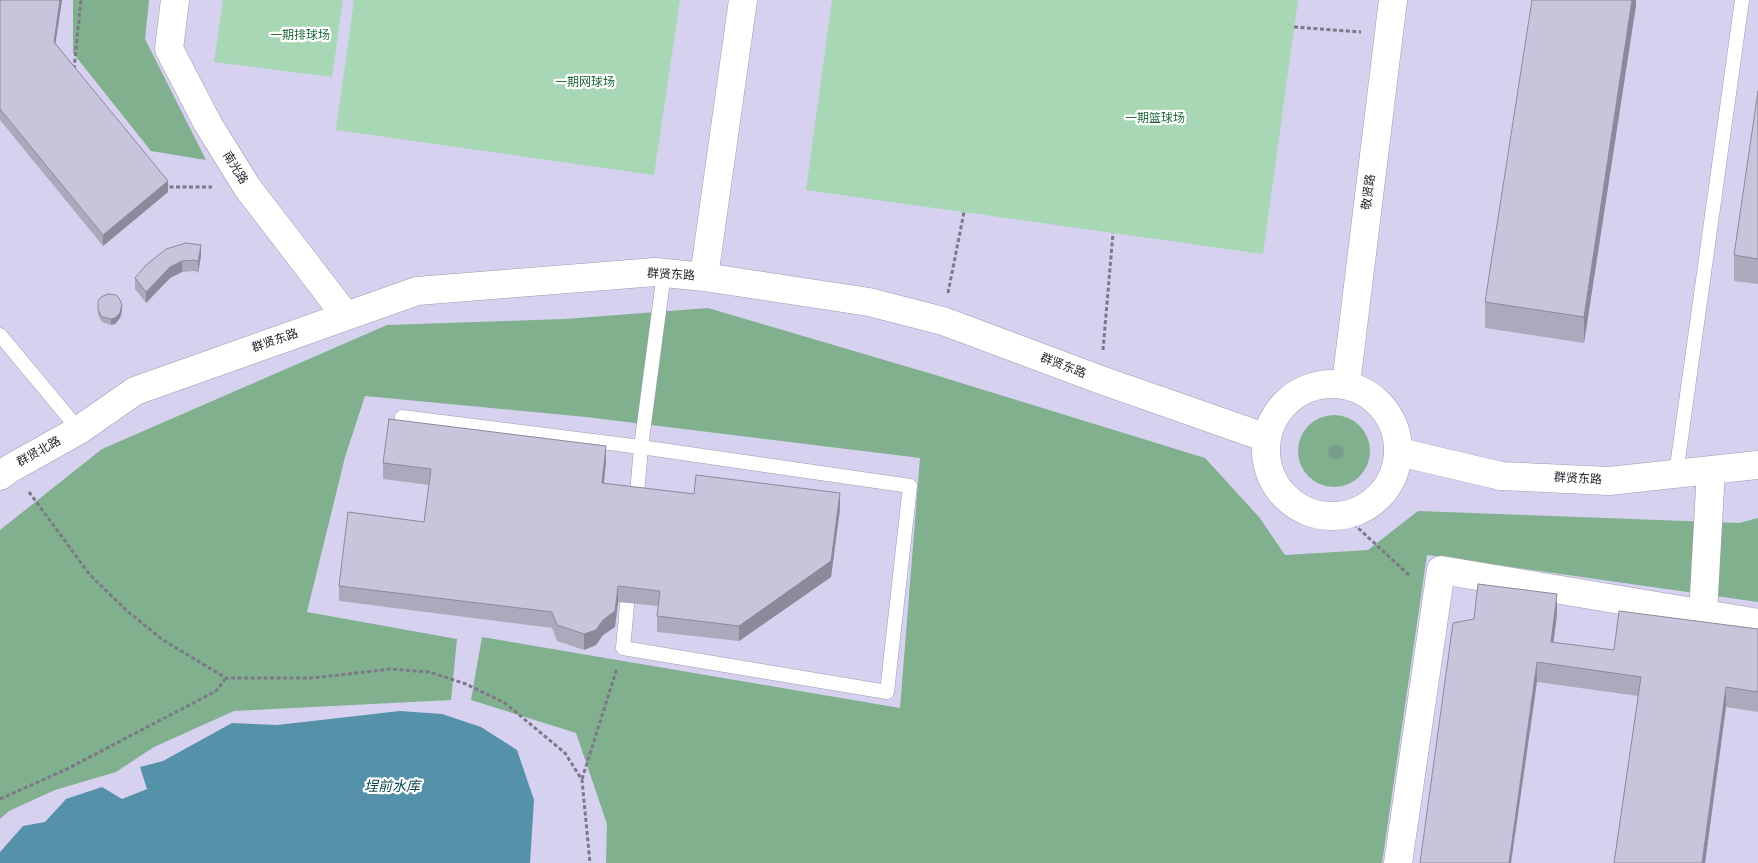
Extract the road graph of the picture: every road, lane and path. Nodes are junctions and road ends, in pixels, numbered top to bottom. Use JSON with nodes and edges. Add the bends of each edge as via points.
{"nodes":[{"id":1,"x":81,"y":0,"type":"edge"},
{"id":2,"x":175,"y":0,"type":"edge"},
{"id":3,"x":743,"y":0,"type":"edge"},
{"id":4,"x":1393,"y":0,"type":"edge"},
{"id":5,"x":1742,"y":0,"type":"edge"},
{"id":6,"x":1294,"y":27,"type":"dead end"},
{"id":7,"x":1389,"y":34,"type":"junction"},
{"id":8,"x":74,"y":70,"type":"edge"},
{"id":9,"x":162,"y":179,"type":"edge"},
{"id":10,"x":247,"y":187,"type":"junction"},
{"id":11,"x":964,"y":212,"type":"dead end"},
{"id":12,"x":1113,"y":233,"type":"dead end"},
{"id":13,"x":664,"y":273,"type":"junction"},
{"id":14,"x":704,"y":277,"type":"junction"},
{"id":15,"x":346,"y":316,"type":"junction"},
{"id":16,"x":943,"y":321,"type":"junction"},
{"id":17,"x":0,"y":335,"type":"edge"},
{"id":18,"x":1100,"y":380,"type":"junction"},
{"id":19,"x":1346,"y":384,"type":"junction"},
{"id":20,"x":402,"y":417,"type":"dead end"},
{"id":21,"x":79,"y":430,"type":"junction"},
{"id":22,"x":1267,"y":438,"type":"junction"},
{"id":23,"x":642,"y":447,"type":"junction"},
{"id":24,"x":1399,"y":452,"type":"junction"},
{"id":25,"x":1758,"y":465,"type":"edge"},
{"id":26,"x":1711,"y":470,"type":"junction"},
{"id":27,"x":6,"y":472,"type":"edge"},
{"id":28,"x":1676,"y":474,"type":"junction"},
{"id":29,"x":635,"y":514,"type":"edge"},
{"id":30,"x":1344,"y":515,"type":"junction"},
{"id":31,"x":630,"y":572,"type":"edge"},
{"id":32,"x":1436,"y":601,"type":"junction"},
{"id":33,"x":1702,"y":613,"type":"junction"},
{"id":34,"x":1758,"y":623,"type":"edge"},
{"id":35,"x":623,"y":648,"type":"junction"},
{"id":36,"x":226,"y":678,"type":"junction"},
{"id":37,"x":582,"y":780,"type":"junction"},
{"id":38,"x":0,"y":799,"type":"edge"},
{"id":39,"x":590,"y":863,"type":"edge"},
{"id":40,"x":1398,"y":863,"type":"edge"}],
"edges":[{"from":1,"to":8,"type":"path"},
{"from":2,"to":10,"type":"street","name":"南光路","via":[[169,49],[208,124]]},
{"from":3,"to":14,"type":"street"},
{"from":4,"to":7,"type":"street","name":"敬贤路"},
{"from":5,"to":28,"type":"lane"},
{"from":6,"to":7,"type":"path"},
{"from":7,"to":19,"type":"street","name":"敬贤路"},
{"from":9,"to":10,"type":"path","via":[[168,187]]},
{"from":10,"to":15,"type":"street","name":"南光路"},
{"from":11,"to":16,"type":"path"},
{"from":12,"to":18,"type":"path"},
{"from":13,"to":14,"type":"street","name":"群贤东路"},
{"from":13,"to":15,"type":"street","name":"群贤东路","via":[[417,291]]},
{"from":13,"to":23,"type":"lane"},
{"from":14,"to":16,"type":"street","name":"群贤东路","via":[[869,302]]},
{"from":15,"to":21,"type":"street","name":"群贤东路","via":[[135,391]]},
{"from":16,"to":18,"type":"street","name":"群贤东路"},
{"from":17,"to":21,"type":"lane"},
{"from":18,"to":22,"type":"street","name":"群贤东路"},
{"from":19,"to":22,"type":"street","via":[[1320,384],[1298,392],[1281,407],[1269,427]]},
{"from":19,"to":24,"type":"street","via":[[1371,395],[1385,409],[1396,430]]},
{"from":20,"to":23,"type":"lane"},
{"from":21,"to":27,"type":"street","name":"群贤北路"},
{"from":22,"to":30,"type":"street","via":[[1270,474],[1282,494],[1303,510],[1326,516]]},
{"from":23,"to":29,"type":"lane"},
{"from":23,"to":35,"type":"lane","via":[[910,486],[886,692]]},
{"from":24,"to":28,"type":"street","name":"群贤东路","via":[[1501,476],[1609,481]]},
{"from":24,"to":30,"type":"street","via":[[1389,486],[1372,503]]},
{"from":25,"to":26,"type":"street","name":"群贤东路"},
{"from":26,"to":28,"type":"street","name":"群贤东路"},
{"from":26,"to":33,"type":"street"},
{"from":27,"to":36,"type":"path","via":[[90,575],[126,611],[163,640]]},
{"from":30,"to":32,"type":"path"},
{"from":31,"to":35,"type":"lane"},
{"from":32,"to":33,"type":"street","via":[[1441,570]]},
{"from":32,"to":40,"type":"street"},
{"from":33,"to":34,"type":"street"},
{"from":35,"to":37,"type":"path"},
{"from":36,"to":37,"type":"path","via":[[312,678],[391,669],[429,672],[466,684],[505,703],[566,753]]},
{"from":36,"to":38,"type":"path","via":[[216,692],[67,769]]},
{"from":37,"to":39,"type":"path"}]}
